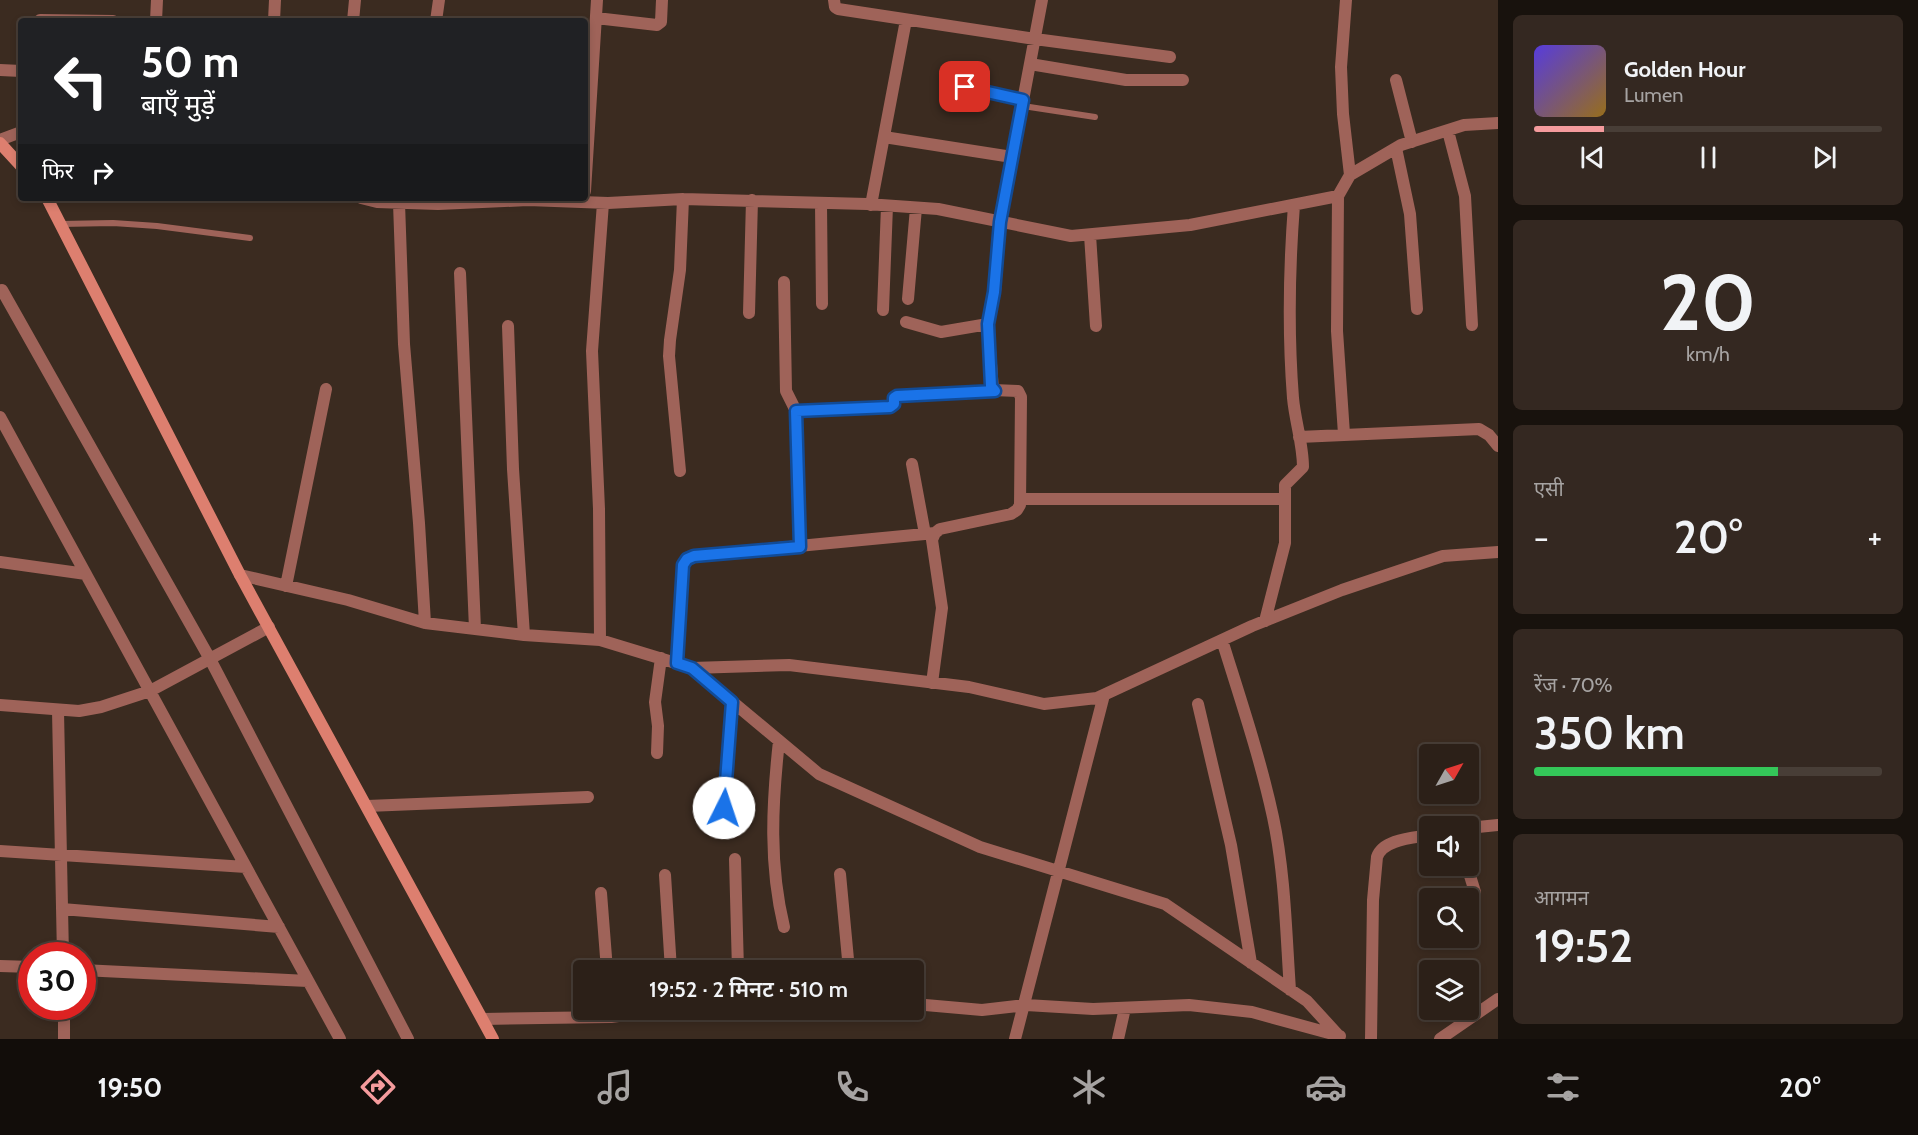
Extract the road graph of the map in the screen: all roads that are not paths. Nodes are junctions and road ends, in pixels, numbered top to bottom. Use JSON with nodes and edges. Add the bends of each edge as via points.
{"nodes":[{"id":1,"x":157,"y":0,"type":"edge"},
{"id":2,"x":275,"y":0,"type":"edge"},
{"id":3,"x":356,"y":0,"type":"edge"},
{"id":4,"x":439,"y":0,"type":"edge"},
{"id":5,"x":597,"y":0,"type":"edge"},
{"id":6,"x":662,"y":0,"type":"edge"},
{"id":7,"x":834,"y":0,"type":"edge"},
{"id":8,"x":1042,"y":0,"type":"edge"},
{"id":9,"x":1346,"y":0,"type":"edge"},
{"id":10,"x":156,"y":18,"type":"edge"},
{"id":11,"x":274,"y":18,"type":"edge"},
{"id":12,"x":353,"y":18,"type":"edge"},
{"id":13,"x":436,"y":18,"type":"edge"},
{"id":14,"x":596,"y":18,"type":"junction"},
{"id":15,"x":906,"y":20,"type":"junction"},
{"id":16,"x":1035,"y":39,"type":"junction"},
{"id":17,"x":589,"y":55,"type":"edge"},
{"id":18,"x":1170,"y":57,"type":"dead end"},
{"id":19,"x":1030,"y":64,"type":"junction"},
{"id":20,"x":0,"y":70,"type":"edge"},
{"id":21,"x":18,"y":71,"type":"edge"},
{"id":22,"x":1183,"y":80,"type":"dead end"},
{"id":23,"x":1396,"y":80,"type":"dead end"},
{"id":24,"x":946,"y":83,"type":"dead end"},
{"id":25,"x":588,"y":86,"type":"edge"},
{"id":26,"x":1022,"y":103,"type":"junction"},
{"id":27,"x":1095,"y":117,"type":"dead end"},
{"id":28,"x":1498,"y":123,"type":"edge"},
{"id":29,"x":1448,"y":130,"type":"junction"},
{"id":30,"x":18,"y":133,"type":"edge"},
{"id":31,"x":884,"y":137,"type":"junction"},
{"id":32,"x":0,"y":142,"type":"edge"},
{"id":33,"x":1412,"y":142,"type":"junction"},
{"id":34,"x":1396,"y":148,"type":"junction"},
{"id":35,"x":1012,"y":157,"type":"junction"},
{"id":36,"x":18,"y":163,"type":"edge"},
{"id":37,"x":1350,"y":175,"type":"junction"},
{"id":38,"x":1338,"y":196,"type":"junction"},
{"id":39,"x":588,"y":198,"type":"edge"},
{"id":40,"x":683,"y":199,"type":"junction"},
{"id":41,"x":752,"y":200,"type":"junction"},
{"id":42,"x":48,"y":201,"type":"edge"},
{"id":43,"x":372,"y":201,"type":"edge"},
{"id":44,"x":404,"y":201,"type":"edge"},
{"id":45,"x":461,"y":201,"type":"edge"},
{"id":46,"x":603,"y":203,"type":"junction"},
{"id":47,"x":821,"y":204,"type":"junction"},
{"id":48,"x":871,"y":205,"type":"junction"},
{"id":49,"x":1294,"y":205,"type":"junction"},
{"id":50,"x":887,"y":206,"type":"junction"},
{"id":51,"x":916,"y":208,"type":"junction"},
{"id":52,"x":1000,"y":222,"type":"junction"},
{"id":53,"x":60,"y":224,"type":"junction"},
{"id":54,"x":1090,"y":235,"type":"junction"},
{"id":55,"x":250,"y":238,"type":"dead end"},
{"id":56,"x":460,"y":273,"type":"dead end"},
{"id":57,"x":784,"y":282,"type":"dead end"},
{"id":58,"x":2,"y":290,"type":"dead end"},
{"id":59,"x":908,"y":299,"type":"dead end"},
{"id":60,"x":822,"y":304,"type":"dead end"},
{"id":61,"x":1417,"y":309,"type":"dead end"},
{"id":62,"x":883,"y":310,"type":"dead end"},
{"id":63,"x":749,"y":313,"type":"dead end"},
{"id":64,"x":906,"y":322,"type":"dead end"},
{"id":65,"x":988,"y":324,"type":"junction"},
{"id":66,"x":1472,"y":325,"type":"dead end"},
{"id":67,"x":508,"y":326,"type":"dead end"},
{"id":68,"x":1096,"y":326,"type":"dead end"},
{"id":69,"x":326,"y":389,"type":"dead end"},
{"id":70,"x":995,"y":391,"type":"junction"},
{"id":71,"x":796,"y":411,"type":"junction"},
{"id":72,"x":0,"y":417,"type":"edge"},
{"id":73,"x":1344,"y":434,"type":"junction"},
{"id":74,"x":1299,"y":437,"type":"junction"},
{"id":75,"x":1498,"y":446,"type":"edge"},
{"id":76,"x":912,"y":464,"type":"dead end"},
{"id":77,"x":680,"y":471,"type":"dead end"},
{"id":78,"x":1020,"y":499,"type":"junction"},
{"id":79,"x":1285,"y":499,"type":"junction"},
{"id":80,"x":930,"y":534,"type":"junction"},
{"id":81,"x":800,"y":547,"type":"junction"},
{"id":82,"x":1498,"y":552,"type":"edge"},
{"id":83,"x":0,"y":562,"type":"edge"},
{"id":84,"x":86,"y":574,"type":"junction"},
{"id":85,"x":240,"y":575,"type":"junction"},
{"id":86,"x":285,"y":585,"type":"junction"},
{"id":87,"x":1265,"y":621,"type":"junction"},
{"id":88,"x":425,"y":623,"type":"junction"},
{"id":89,"x":269,"y":627,"type":"junction"},
{"id":90,"x":475,"y":629,"type":"junction"},
{"id":91,"x":524,"y":635,"type":"junction"},
{"id":92,"x":600,"y":640,"type":"junction"},
{"id":93,"x":1222,"y":640,"type":"junction"},
{"id":94,"x":661,"y":658,"type":"junction"},
{"id":95,"x":210,"y":659,"type":"junction"},
{"id":96,"x":677,"y":663,"type":"junction"},
{"id":97,"x":692,"y":668,"type":"junction"},
{"id":98,"x":932,"y":683,"type":"junction"},
{"id":99,"x":150,"y":691,"type":"junction"},
{"id":100,"x":1104,"y":695,"type":"junction"},
{"id":101,"x":732,"y":702,"type":"junction"},
{"id":102,"x":1198,"y":704,"type":"dead end"},
{"id":103,"x":0,"y":705,"type":"edge"},
{"id":104,"x":58,"y":711,"type":"junction"},
{"id":105,"x":779,"y":741,"type":"junction"},
{"id":106,"x":657,"y":753,"type":"dead end"},
{"id":107,"x":588,"y":797,"type":"dead end"},
{"id":108,"x":367,"y":806,"type":"junction"},
{"id":109,"x":724,"y":808,"type":"dead end"},
{"id":110,"x":1498,"y":825,"type":"edge"},
{"id":111,"x":1479,"y":827,"type":"edge"},
{"id":112,"x":1419,"y":838,"type":"edge"},
{"id":113,"x":0,"y":851,"type":"edge"},
{"id":114,"x":61,"y":854,"type":"junction"},
{"id":115,"x":735,"y":859,"type":"dead end"},
{"id":116,"x":246,"y":867,"type":"junction"},
{"id":117,"x":1060,"y":871,"type":"junction"},
{"id":118,"x":840,"y":874,"type":"dead end"},
{"id":119,"x":665,"y":875,"type":"dead end"},
{"id":120,"x":601,"y":893,"type":"dead end"},
{"id":121,"x":62,"y":909,"type":"junction"},
{"id":122,"x":279,"y":927,"type":"junction"},
{"id":123,"x":784,"y":927,"type":"dead end"},
{"id":124,"x":63,"y":942,"type":"edge"},
{"id":125,"x":606,"y":960,"type":"edge"},
{"id":126,"x":670,"y":960,"type":"edge"},
{"id":127,"x":738,"y":960,"type":"edge"},
{"id":128,"x":848,"y":960,"type":"edge"},
{"id":129,"x":1251,"y":963,"type":"junction"},
{"id":130,"x":0,"y":966,"type":"edge"},
{"id":131,"x":18,"y":967,"type":"edge"},
{"id":132,"x":96,"y":971,"type":"edge"},
{"id":133,"x":308,"y":981,"type":"junction"},
{"id":134,"x":1290,"y":990,"type":"junction"},
{"id":135,"x":1498,"y":999,"type":"edge"},
{"id":136,"x":924,"y":1005,"type":"edge"},
{"id":137,"x":1026,"y":1005,"type":"junction"},
{"id":138,"x":1125,"y":1008,"type":"junction"},
{"id":139,"x":573,"y":1015,"type":"edge"},
{"id":140,"x":483,"y":1019,"type":"junction"},
{"id":141,"x":64,"y":1020,"type":"edge"},
{"id":142,"x":1343,"y":1037,"type":"edge"},
{"id":143,"x":64,"y":1039,"type":"edge"},
{"id":144,"x":340,"y":1039,"type":"edge"},
{"id":145,"x":408,"y":1039,"type":"edge"},
{"id":146,"x":493,"y":1039,"type":"edge"},
{"id":147,"x":1015,"y":1039,"type":"edge"},
{"id":148,"x":1119,"y":1039,"type":"edge"},
{"id":149,"x":1371,"y":1039,"type":"edge"},
{"id":150,"x":1440,"y":1039,"type":"edge"}],
"edges":[{"from":1,"to":10,"type":"street"},
{"from":2,"to":11,"type":"street"},
{"from":3,"to":12,"type":"street"},
{"from":4,"to":13,"type":"street"},
{"from":5,"to":14,"type":"street"},
{"from":6,"to":14,"type":"street","via":[[661,22],[657,25]]},
{"from":7,"to":15,"type":"street","via":[[838,9]]},
{"from":8,"to":16,"type":"street"},
{"from":9,"to":37,"type":"street","via":[[1341,68]]},
{"from":14,"to":17,"type":"street"},
{"from":15,"to":16,"type":"street"},
{"from":15,"to":31,"type":"street"},
{"from":16,"to":18,"type":"street"},
{"from":16,"to":19,"type":"street"},
{"from":17,"to":25,"type":"street"},
{"from":19,"to":22,"type":"street","via":[[1126,80]]},
{"from":19,"to":26,"type":"street"},
{"from":20,"to":21,"type":"street"},
{"from":23,"to":33,"type":"street"},
{"from":24,"to":26,"type":"street"},
{"from":26,"to":27,"type":"lane"},
{"from":26,"to":35,"type":"street"},
{"from":28,"to":29,"type":"street"},
{"from":29,"to":33,"type":"street"},
{"from":29,"to":66,"type":"street","via":[[1466,196]]},
{"from":30,"to":32,"type":"street"},
{"from":31,"to":35,"type":"street"},
{"from":31,"to":48,"type":"street"},
{"from":32,"to":36,"type":"main road"},
{"from":33,"to":34,"type":"street"},
{"from":34,"to":37,"type":"street"},
{"from":34,"to":61,"type":"street","via":[[1409,206]]},
{"from":35,"to":52,"type":"street"},
{"from":37,"to":38,"type":"street"},
{"from":38,"to":49,"type":"street"},
{"from":38,"to":73,"type":"street","via":[[1337,330]]},
{"from":39,"to":46,"type":"street"},
{"from":40,"to":41,"type":"street"},
{"from":40,"to":46,"type":"street"},
{"from":40,"to":77,"type":"street","via":[[680,270],[669,356]]},
{"from":41,"to":47,"type":"street"},
{"from":41,"to":63,"type":"street"},
{"from":42,"to":53,"type":"main road"},
{"from":43,"to":44,"type":"street"},
{"from":44,"to":45,"type":"street"},
{"from":44,"to":88,"type":"street","via":[[404,344]]},
{"from":46,"to":92,"type":"street","via":[[592,351]]},
{"from":47,"to":48,"type":"street"},
{"from":47,"to":60,"type":"street"},
{"from":48,"to":50,"type":"street"},
{"from":49,"to":54,"type":"street","via":[[1190,225]]},
{"from":49,"to":74,"type":"street","via":[[1289,289],[1293,400]]},
{"from":50,"to":51,"type":"street"},
{"from":50,"to":62,"type":"street"},
{"from":51,"to":52,"type":"street"},
{"from":51,"to":59,"type":"street"},
{"from":52,"to":54,"type":"street","via":[[1071,236]]},
{"from":52,"to":65,"type":"street"},
{"from":53,"to":55,"type":"lane","via":[[157,226]]},
{"from":53,"to":85,"type":"main road"},
{"from":54,"to":68,"type":"street"},
{"from":56,"to":90,"type":"street"},
{"from":57,"to":71,"type":"street","via":[[786,391]]},
{"from":58,"to":95,"type":"street"},
{"from":64,"to":65,"type":"street","via":[[941,332]]},
{"from":65,"to":70,"type":"street","via":[[991,386]]},
{"from":67,"to":91,"type":"street"},
{"from":69,"to":86,"type":"street"},
{"from":70,"to":71,"type":"street","via":[[897,396],[890,407]]},
{"from":70,"to":78,"type":"street","via":[[1018,392],[1020,397]]},
{"from":71,"to":81,"type":"street"},
{"from":72,"to":84,"type":"street"},
{"from":73,"to":74,"type":"street"},
{"from":73,"to":75,"type":"street","via":[[1479,429]]},
{"from":74,"to":79,"type":"street","via":[[1303,467],[1286,485]]},
{"from":76,"to":80,"type":"street"},
{"from":78,"to":79,"type":"street"},
{"from":78,"to":80,"type":"street","via":[[1017,510],[1011,514]]},
{"from":79,"to":87,"type":"street","via":[[1285,543]]},
{"from":80,"to":81,"type":"street"},
{"from":80,"to":98,"type":"street","via":[[942,608]]},
{"from":81,"to":96,"type":"street","via":[[687,559],[683,565]]},
{"from":82,"to":87,"type":"street","via":[[1443,556]]},
{"from":83,"to":84,"type":"street"},
{"from":84,"to":99,"type":"street"},
{"from":85,"to":86,"type":"street"},
{"from":85,"to":89,"type":"main road"},
{"from":86,"to":88,"type":"street"},
{"from":87,"to":93,"type":"street"},
{"from":88,"to":90,"type":"street"},
{"from":89,"to":95,"type":"street"},
{"from":89,"to":108,"type":"main road"},
{"from":90,"to":91,"type":"street"},
{"from":91,"to":92,"type":"street"},
{"from":92,"to":94,"type":"street"},
{"from":93,"to":100,"type":"street"},
{"from":93,"to":134,"type":"street","via":[[1273,818]]},
{"from":94,"to":96,"type":"street"},
{"from":94,"to":106,"type":"street","via":[[655,702]]},
{"from":95,"to":99,"type":"street"},
{"from":95,"to":145,"type":"street"},
{"from":96,"to":97,"type":"street"},
{"from":97,"to":98,"type":"street","via":[[789,665]]},
{"from":97,"to":101,"type":"street"},
{"from":98,"to":100,"type":"street","via":[[1044,704]]},
{"from":99,"to":104,"type":"street","via":[[90,709]]},
{"from":99,"to":116,"type":"street"},
{"from":100,"to":117,"type":"street"},
{"from":101,"to":105,"type":"street"},
{"from":101,"to":109,"type":"street"},
{"from":102,"to":129,"type":"street","via":[[1231,845]]},
{"from":103,"to":104,"type":"street"},
{"from":104,"to":114,"type":"street"},
{"from":105,"to":117,"type":"street","via":[[819,774],[876,801],[980,847]]},
{"from":105,"to":123,"type":"street","via":[[772,819],[778,902]]},
{"from":107,"to":108,"type":"street"},
{"from":108,"to":140,"type":"main road"},
{"from":110,"to":111,"type":"street"},
{"from":112,"to":149,"type":"street","via":[[1385,846],[1377,857]]},
{"from":113,"to":114,"type":"street"},
{"from":114,"to":116,"type":"street"},
{"from":114,"to":121,"type":"street"},
{"from":115,"to":127,"type":"street"},
{"from":116,"to":122,"type":"street"},
{"from":117,"to":129,"type":"street","via":[[1165,904]]},
{"from":117,"to":137,"type":"street"},
{"from":118,"to":128,"type":"street"},
{"from":119,"to":126,"type":"street"},
{"from":120,"to":125,"type":"street"},
{"from":121,"to":122,"type":"street"},
{"from":121,"to":124,"type":"street"},
{"from":122,"to":133,"type":"street"},
{"from":129,"to":134,"type":"street"},
{"from":130,"to":131,"type":"street"},
{"from":132,"to":133,"type":"street"},
{"from":133,"to":144,"type":"street"},
{"from":134,"to":142,"type":"street"},
{"from":135,"to":150,"type":"street"},
{"from":136,"to":137,"type":"street","via":[[982,1010]]},
{"from":137,"to":138,"type":"street"},
{"from":137,"to":147,"type":"street"},
{"from":138,"to":142,"type":"street","via":[[1189,1005],[1252,1012]]},
{"from":138,"to":148,"type":"street"},
{"from":139,"to":140,"type":"street"},
{"from":140,"to":146,"type":"main road"},
{"from":141,"to":143,"type":"street"}]}
